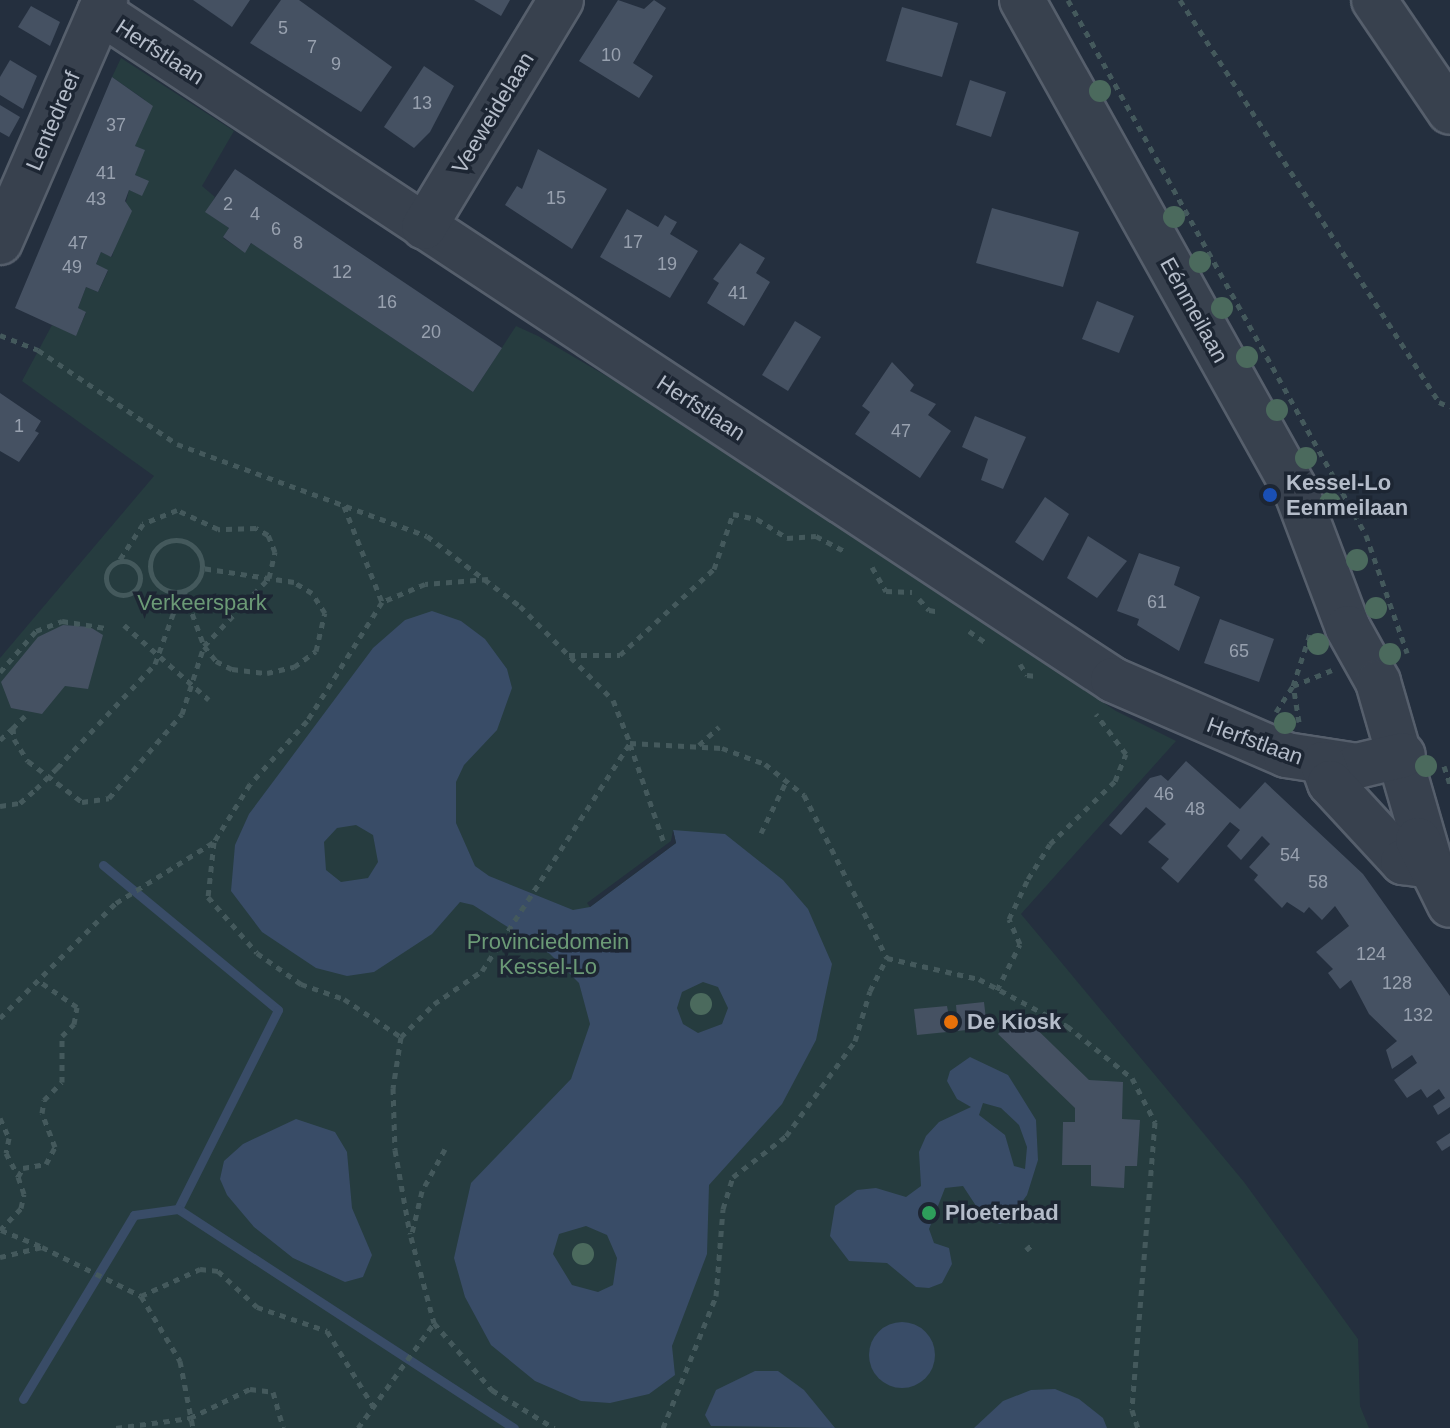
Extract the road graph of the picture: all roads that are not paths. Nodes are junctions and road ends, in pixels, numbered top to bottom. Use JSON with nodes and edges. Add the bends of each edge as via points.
{"nodes":[{"id":1,"x":561,"y":0,"type":"edge"},
{"id":2,"x":1022,"y":0,"type":"edge"},
{"id":3,"x":1374,"y":0,"type":"edge"},
{"id":4,"x":102,"y":6,"type":"edge"},
{"id":5,"x":1450,"y":112,"type":"edge"},
{"id":6,"x":424,"y":227,"type":"junction"},
{"id":7,"x":0,"y":242,"type":"edge"},
{"id":8,"x":1295,"y":756,"type":"junction"},
{"id":9,"x":1390,"y":759,"type":"junction"},
{"id":10,"x":1412,"y":858,"type":"junction"},
{"id":11,"x":1450,"y":905,"type":"edge"}],
"edges":[{"from":1,"to":6,"type":"street","name":"Veeweidelaan"},
{"from":2,"to":9,"type":"street","name":"Eénmeilaan","via":[[1297,493],[1353,689]]},
{"from":3,"to":5,"type":"street"},
{"from":4,"to":6,"type":"street","name":"Herfstlaan"},
{"from":4,"to":7,"type":"street","name":"Lentedreef"},
{"from":6,"to":8,"type":"street","name":"Herfstlaan","via":[[1113,680]]},
{"from":8,"to":9,"type":"street","name":"Herfstlaan"},
{"from":8,"to":10,"type":"street","name":"Herfstlaan"},
{"from":9,"to":10,"type":"street","name":"Eénmeilaan"},
{"from":10,"to":11,"type":"street","name":"Eénmeilaan"}]}
